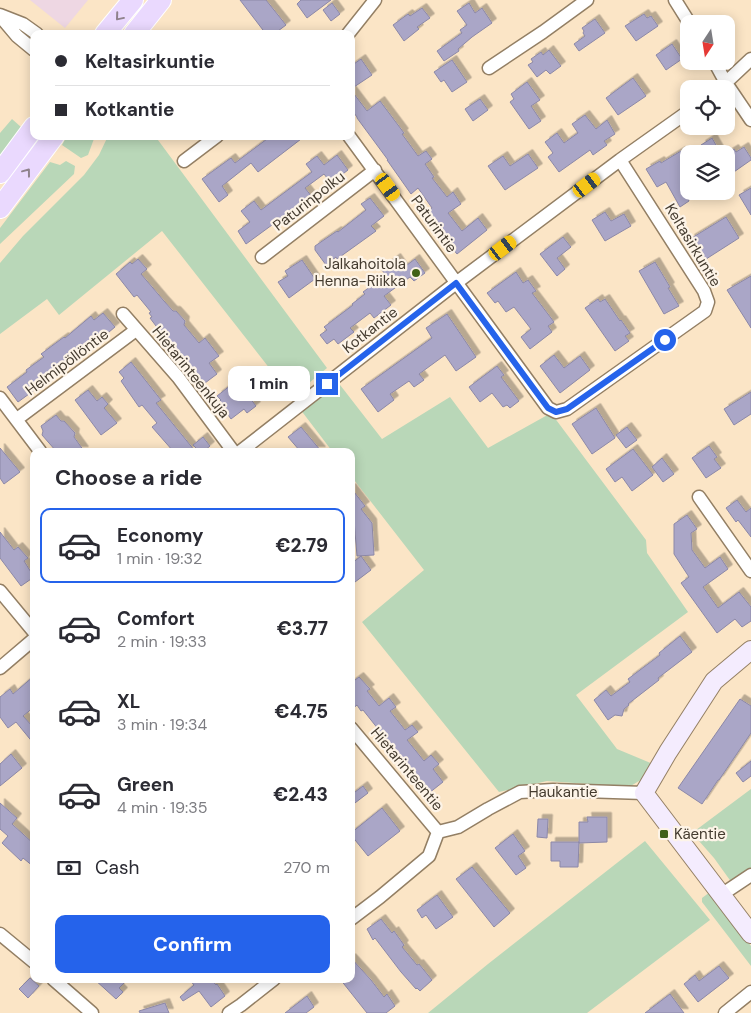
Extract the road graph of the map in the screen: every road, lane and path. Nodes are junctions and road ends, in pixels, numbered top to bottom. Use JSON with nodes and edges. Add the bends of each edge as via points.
{"nodes":[{"id":1,"x":133,"y":0,"type":"edge"},
{"id":2,"x":161,"y":0,"type":"edge"},
{"id":3,"x":375,"y":0,"type":"edge"},
{"id":4,"x":587,"y":0,"type":"edge"},
{"id":5,"x":675,"y":0,"type":"edge"},
{"id":6,"x":0,"y":15,"type":"edge"},
{"id":7,"x":684,"y":15,"type":"edge"},
{"id":8,"x":31,"y":30,"type":"edge"},
{"id":9,"x":108,"y":30,"type":"edge"},
{"id":10,"x":137,"y":30,"type":"edge"},
{"id":11,"x":351,"y":30,"type":"edge"},
{"id":12,"x":30,"y":47,"type":"edge"},
{"id":13,"x":751,"y":59,"type":"edge"},
{"id":14,"x":489,"y":68,"type":"dead end"},
{"id":15,"x":728,"y":80,"type":"edge"},
{"id":16,"x":735,"y":101,"type":"edge"},
{"id":17,"x":680,"y":117,"type":"edge"},
{"id":18,"x":751,"y":120,"type":"edge"},
{"id":19,"x":30,"y":132,"type":"edge"},
{"id":20,"x":51,"y":140,"type":"edge"},
{"id":21,"x":212,"y":140,"type":"edge"},
{"id":22,"x":353,"y":140,"type":"edge"},
{"id":23,"x":620,"y":160,"type":"junction"},
{"id":24,"x":184,"y":161,"type":"dead end"},
{"id":25,"x":375,"y":170,"type":"junction"},
{"id":26,"x":0,"y":173,"type":"edge"},
{"id":27,"x":0,"y":208,"type":"edge"},
{"id":28,"x":262,"y":257,"type":"dead end"},
{"id":29,"x":456,"y":283,"type":"junction"},
{"id":30,"x":123,"y":314,"type":"dead end"},
{"id":31,"x":136,"y":330,"type":"junction"},
{"id":32,"x":0,"y":398,"type":"edge"},
{"id":33,"x":17,"y":419,"type":"junction"},
{"id":34,"x":38,"y":448,"type":"edge"},
{"id":35,"x":231,"y":448,"type":"edge"},
{"id":36,"x":245,"y":448,"type":"edge"},
{"id":37,"x":699,"y":497,"type":"dead end"},
{"id":38,"x":751,"y":571,"type":"edge"},
{"id":39,"x":0,"y":591,"type":"edge"},
{"id":40,"x":30,"y":627,"type":"edge"},
{"id":41,"x":30,"y":642,"type":"edge"},
{"id":42,"x":751,"y":650,"type":"edge"},
{"id":43,"x":0,"y":668,"type":"edge"},
{"id":44,"x":355,"y":733,"type":"edge"},
{"id":45,"x":644,"y":793,"type":"junction"},
{"id":46,"x":438,"y":832,"type":"junction"},
{"id":47,"x":751,"y":875,"type":"edge"},
{"id":48,"x":721,"y":894,"type":"junction"},
{"id":49,"x":355,"y":916,"type":"edge"},
{"id":50,"x":0,"y":934,"type":"edge"},
{"id":51,"x":751,"y":934,"type":"edge"},
{"id":52,"x":30,"y":959,"type":"edge"},
{"id":53,"x":58,"y":983,"type":"edge"},
{"id":54,"x":269,"y":983,"type":"edge"},
{"id":55,"x":751,"y":992,"type":"edge"},
{"id":56,"x":92,"y":1013,"type":"edge"},
{"id":57,"x":229,"y":1013,"type":"edge"},
{"id":58,"x":725,"y":1013,"type":"edge"}],
"edges":[{"from":1,"to":9,"type":"main road","one_way":true},
{"from":2,"to":10,"type":"main road"},
{"from":3,"to":11,"type":"street"},
{"from":4,"to":14,"type":"street"},
{"from":5,"to":7,"type":"street"},
{"from":6,"to":8,"type":"street"},
{"from":6,"to":12,"type":"street","via":[[16,36]]},
{"from":13,"to":15,"type":"street"},
{"from":16,"to":18,"type":"street"},
{"from":17,"to":23,"type":"street","name":"Kotkantie"},
{"from":19,"to":26,"type":"main road"},
{"from":27,"to":20,"type":"main road","one_way":true},
{"from":21,"to":24,"type":"street"},
{"from":22,"to":25,"type":"street","name":"Paturintie"},
{"from":23,"to":29,"type":"street","name":"Kotkantie"},
{"from":23,"to":29,"type":"street","name":"Keltasirkuntie","via":[[704,291],[708,302],[704,311],[567,409],[556,412],[548,408]]},
{"from":25,"to":28,"type":"street","name":"Paturinpolku"},
{"from":25,"to":29,"type":"street","name":"Paturintie"},
{"from":29,"to":36,"type":"street","name":"Kotkantie"},
{"from":30,"to":31,"type":"street","name":"Hietarinteenkuja"},
{"from":31,"to":33,"type":"street","name":"Helmipöllöntie"},
{"from":31,"to":35,"type":"street","name":"Hietarinteenkuja","via":[[178,377]]},
{"from":32,"to":33,"type":"street"},
{"from":33,"to":34,"type":"street"},
{"from":37,"to":38,"type":"street"},
{"from":39,"to":40,"type":"street"},
{"from":41,"to":43,"type":"street"},
{"from":42,"to":45,"type":"street","via":[[714,681]]},
{"from":44,"to":46,"type":"street","name":"Hietarinteentie"},
{"from":45,"to":46,"type":"street","name":"Haukantie","via":[[520,792],[458,827]]},
{"from":45,"to":48,"type":"street"},
{"from":46,"to":49,"type":"street","via":[[429,856]]},
{"from":47,"to":48,"type":"street"},
{"from":48,"to":51,"type":"street"},
{"from":50,"to":52,"type":"street"},
{"from":53,"to":56,"type":"street"},
{"from":54,"to":57,"type":"street"},
{"from":55,"to":58,"type":"street"}]}
